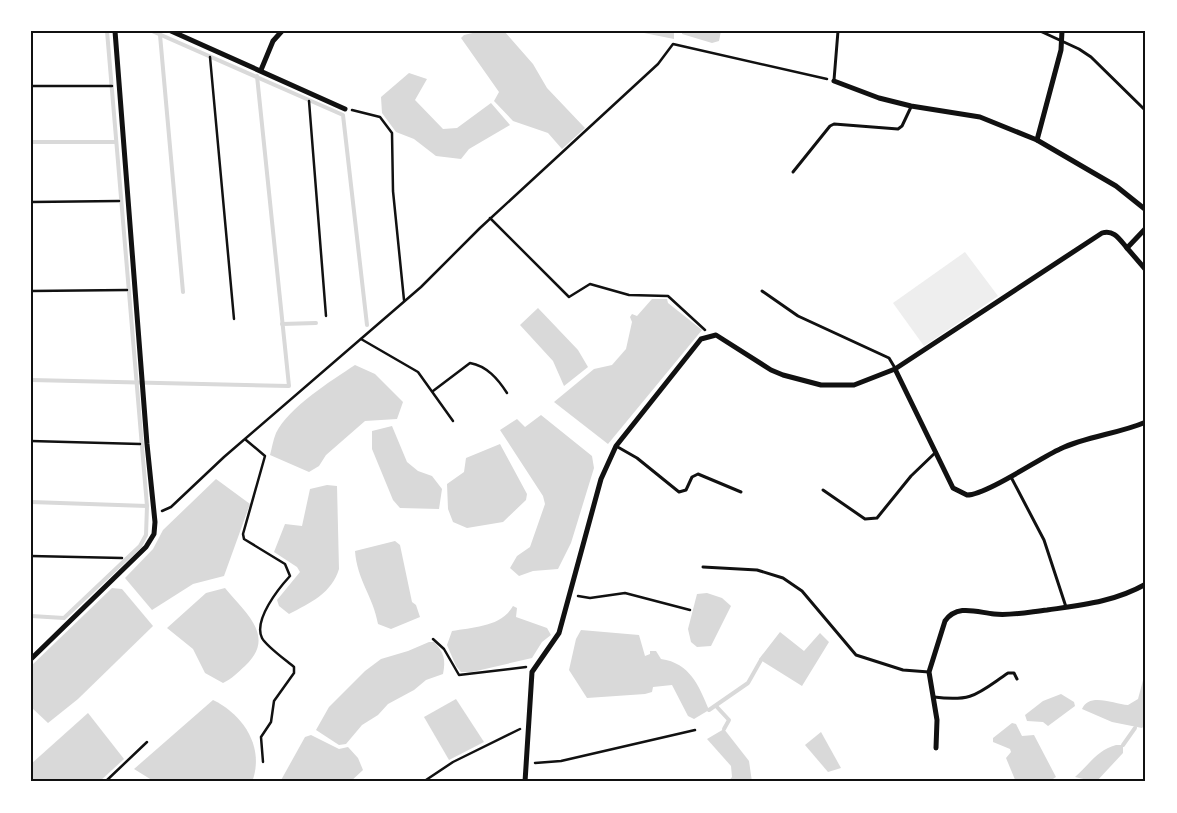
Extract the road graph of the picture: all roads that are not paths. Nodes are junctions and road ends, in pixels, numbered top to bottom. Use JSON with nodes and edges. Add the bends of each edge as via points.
{"nodes":[{"id":1,"x":115,"y":31,"type":"edge"},
{"id":2,"x":171,"y":31,"type":"edge"},
{"id":3,"x":282,"y":31,"type":"edge"},
{"id":4,"x":838,"y":31,"type":"edge"},
{"id":5,"x":1040,"y":31,"type":"edge"},
{"id":6,"x":1062,"y":31,"type":"edge"},
{"id":7,"x":1062,"y":40,"type":"junction"},
{"id":8,"x":261,"y":70,"type":"junction"},
{"id":9,"x":834,"y":80,"type":"joint"},
{"id":10,"x":911,"y":106,"type":"junction"},
{"id":11,"x":345,"y":109,"type":"road end"},
{"id":12,"x":1146,"y":111,"type":"edge"},
{"id":13,"x":1037,"y":140,"type":"junction"},
{"id":14,"x":793,"y":172,"type":"dead end"},
{"id":15,"x":1146,"y":210,"type":"edge"},
{"id":16,"x":1146,"y":228,"type":"edge"},
{"id":17,"x":1127,"y":248,"type":"junction"},
{"id":18,"x":1146,"y":270,"type":"edge"},
{"id":19,"x":762,"y":291,"type":"dead end"},
{"id":20,"x":895,"y":369,"type":"junction"},
{"id":21,"x":1146,"y":422,"type":"edge"},
{"id":22,"x":616,"y":446,"type":"junction"},
{"id":23,"x":936,"y":452,"type":"junction"},
{"id":24,"x":1010,"y":475,"type":"junction"},
{"id":25,"x":824,"y":490,"type":"dead end"},
{"id":26,"x":741,"y":492,"type":"dead end"},
{"id":27,"x":703,"y":566,"type":"dead end"},
{"id":28,"x":1146,"y":584,"type":"edge"},
{"id":29,"x":1066,"y":607,"type":"junction"},
{"id":30,"x":31,"y":659,"type":"edge"},
{"id":31,"x":929,"y":672,"type":"junction"},
{"id":32,"x":1018,"y":679,"type":"dead end"},
{"id":33,"x":933,"y":697,"type":"junction"},
{"id":34,"x":936,"y":748,"type":"dead end"},
{"id":35,"x":525,"y":782,"type":"edge"}],
"edges":[{"from":1,"to":30,"type":"street","via":[[155,510],[154,534],[146,547]]},
{"from":2,"to":8,"type":"street"},
{"from":3,"to":8,"type":"street"},
{"from":4,"to":9,"type":"lane"},
{"from":5,"to":7,"type":"lane"},
{"from":6,"to":7,"type":"street"},
{"from":7,"to":12,"type":"lane","via":[[1091,57]]},
{"from":7,"to":13,"type":"street"},
{"from":8,"to":11,"type":"street"},
{"from":9,"to":10,"type":"street","via":[[866,94]]},
{"from":10,"to":13,"type":"street","via":[[980,117]]},
{"from":10,"to":14,"type":"lane","via":[[898,129],[830,126]]},
{"from":13,"to":15,"type":"street","via":[[1116,186]]},
{"from":16,"to":17,"type":"street"},
{"from":17,"to":18,"type":"street"},
{"from":17,"to":20,"type":"street","via":[[1114,234],[1102,233]]},
{"from":19,"to":20,"type":"lane","via":[[798,316],[889,358]]},
{"from":20,"to":22,"type":"street","via":[[854,385],[820,385],[771,370],[724,338],[709,335],[702,339]]},
{"from":20,"to":23,"type":"street"},
{"from":21,"to":24,"type":"street","via":[[1122,432],[1070,444]]},
{"from":22,"to":26,"type":"lane","via":[[637,458],[679,492],[686,490],[698,474]]},
{"from":22,"to":35,"type":"street","via":[[601,479],[560,633],[532,672]]},
{"from":23,"to":24,"type":"street","via":[[953,488],[961,494],[980,493]]},
{"from":23,"to":25,"type":"lane","via":[[911,476],[877,518],[865,519]]},
{"from":24,"to":29,"type":"lane","via":[[1044,540]]},
{"from":27,"to":31,"type":"lane","via":[[757,570],[783,578],[802,591],[856,655],[904,670]]},
{"from":28,"to":29,"type":"street","via":[[1115,599]]},
{"from":29,"to":31,"type":"street","via":[[1003,615],[955,611],[945,622]]},
{"from":31,"to":33,"type":"street"},
{"from":32,"to":33,"type":"lane","via":[[1014,673],[1008,673],[962,700]]},
{"from":33,"to":34,"type":"street","via":[[938,730]]}]}
